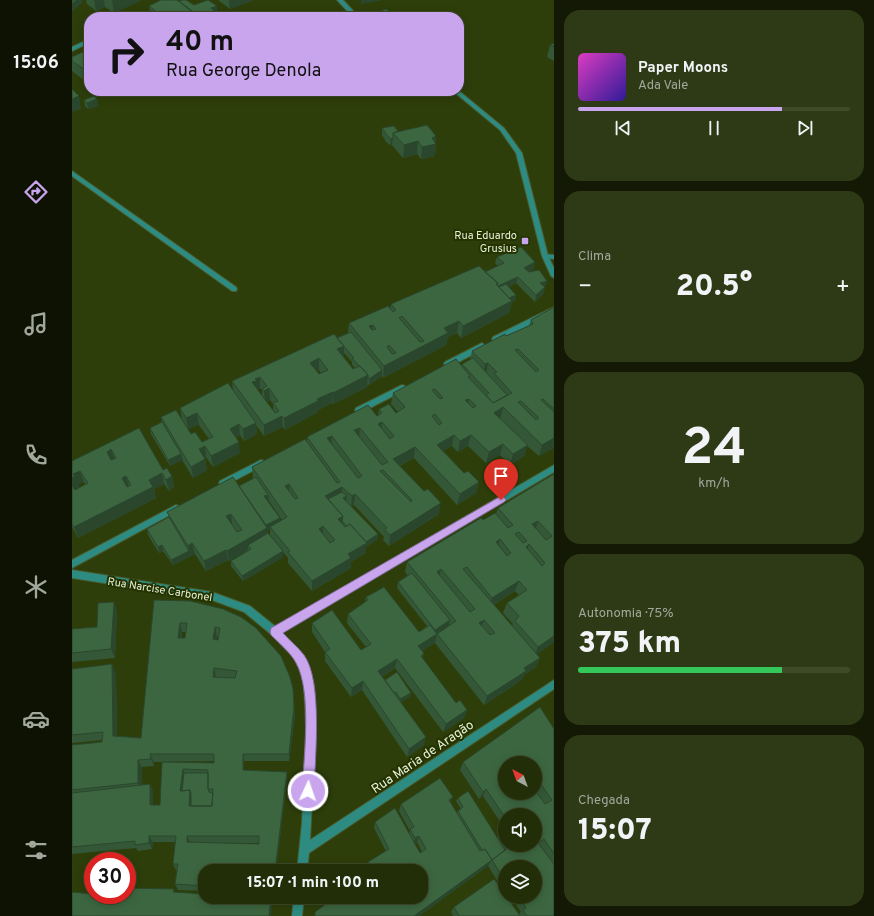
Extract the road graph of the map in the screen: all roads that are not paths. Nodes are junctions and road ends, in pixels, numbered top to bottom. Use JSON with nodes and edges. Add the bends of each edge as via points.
{"nodes":[{"id":1,"x":340,"y":0,"type":"edge"},
{"id":2,"x":164,"y":8,"type":"edge"},
{"id":3,"x":156,"y":12,"type":"edge"},
{"id":4,"x":351,"y":12,"type":"edge"},
{"id":5,"x":84,"y":44,"type":"edge"},
{"id":6,"x":72,"y":48,"type":"edge"},
{"id":7,"x":462,"y":96,"type":"edge"},
{"id":8,"x":72,"y":174,"type":"edge"},
{"id":9,"x":545,"y":256,"type":"junction"},
{"id":10,"x":554,"y":257,"type":"edge"},
{"id":11,"x":554,"y":276,"type":"edge"},
{"id":12,"x":234,"y":289,"type":"dead end"},
{"id":13,"x":554,"y":310,"type":"edge"},
{"id":14,"x":441,"y":367,"type":"edge"},
{"id":15,"x":406,"y":386,"type":"edge"},
{"id":16,"x":350,"y":415,"type":"edge"},
{"id":17,"x":267,"y":460,"type":"edge"},
{"id":18,"x":554,"y":468,"type":"edge"},
{"id":19,"x":218,"y":486,"type":"edge"},
{"id":20,"x":183,"y":504,"type":"edge"},
{"id":21,"x":72,"y":564,"type":"edge"},
{"id":22,"x":72,"y":574,"type":"edge"},
{"id":23,"x":275,"y":632,"type":"junction"},
{"id":24,"x":554,"y":684,"type":"edge"},
{"id":25,"x":304,"y":850,"type":"junction"},
{"id":26,"x":303,"y":864,"type":"edge"},
{"id":27,"x":298,"y":904,"type":"edge"},
{"id":28,"x":297,"y":916,"type":"edge"}],
"edges":[{"from":1,"to":4,"type":"street"},
{"from":2,"to":3,"type":"street"},
{"from":5,"to":6,"type":"street"},
{"from":7,"to":9,"type":"street","via":[[502,129],[519,153]]},
{"from":8,"to":12,"type":"street"},
{"from":9,"to":10,"type":"street"},
{"from":9,"to":11,"type":"street"},
{"from":13,"to":14,"type":"street"},
{"from":15,"to":16,"type":"street"},
{"from":17,"to":19,"type":"street"},
{"from":18,"to":23,"type":"street"},
{"from":20,"to":21,"type":"street"},
{"from":22,"to":23,"type":"street","name":"Rua Narcise Carbonel","via":[[212,596],[247,609]]},
{"from":23,"to":25,"type":"street","name":"Rua Narcise Carbonel","via":[[300,659],[309,686],[311,727]]},
{"from":24,"to":25,"type":"street","name":"Rua Maria de Aragão"},
{"from":25,"to":26,"type":"street","name":"Rua Narcise Carbonel"},
{"from":27,"to":28,"type":"street"}]}
